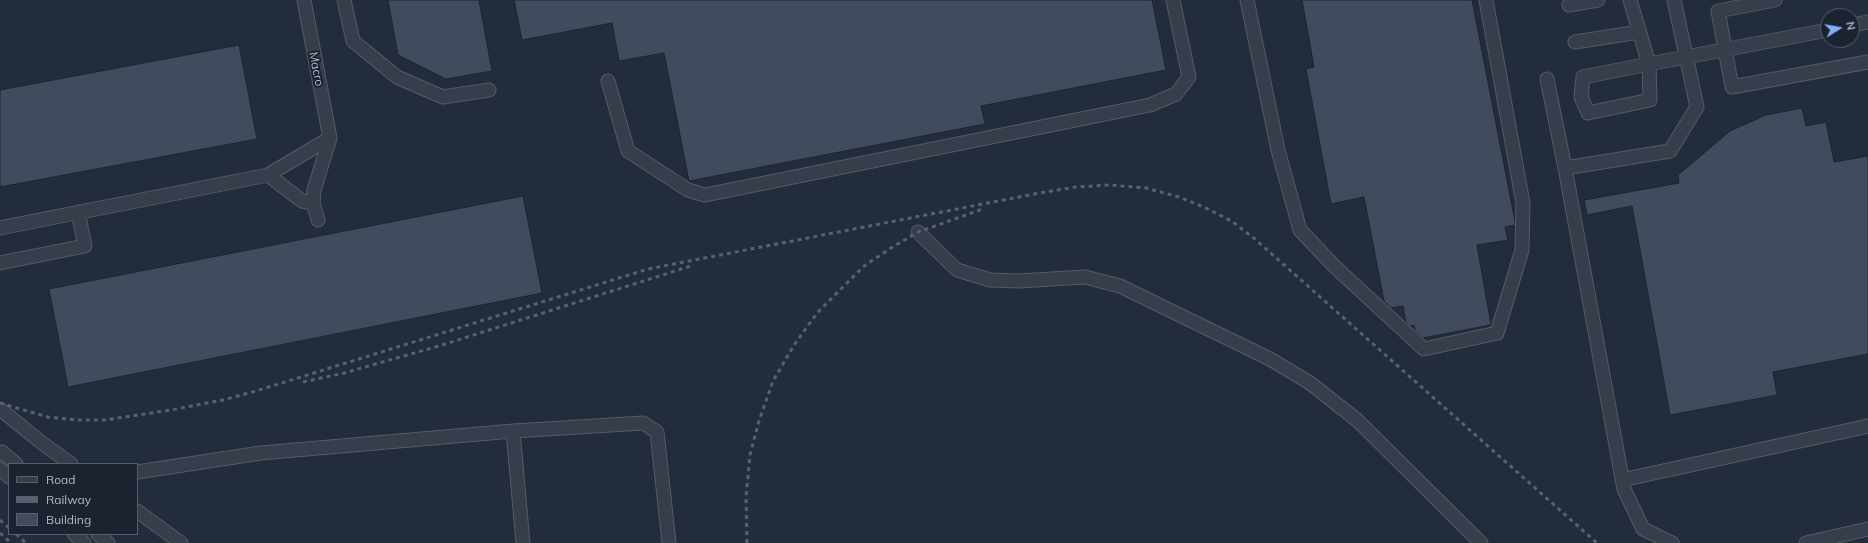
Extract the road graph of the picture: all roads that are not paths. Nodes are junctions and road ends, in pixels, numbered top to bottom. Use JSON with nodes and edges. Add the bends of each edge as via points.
{"nodes":[{"id":1,"x":304,"y":0,"type":"edge"},
{"id":2,"x":344,"y":0,"type":"edge"},
{"id":3,"x":1173,"y":0,"type":"edge"},
{"id":4,"x":1247,"y":0,"type":"edge"},
{"id":5,"x":1486,"y":0,"type":"edge"},
{"id":6,"x":1598,"y":0,"type":"edge"},
{"id":7,"x":1630,"y":0,"type":"edge"},
{"id":8,"x":1674,"y":0,"type":"edge"},
{"id":9,"x":1776,"y":0,"type":"edge"},
{"id":10,"x":1569,"y":5,"type":"dead end"},
{"id":11,"x":1639,"y":32,"type":"junction"},
{"id":12,"x":1820,"y":32,"type":"edge"},
{"id":13,"x":1575,"y":42,"type":"dead end"},
{"id":14,"x":1725,"y":50,"type":"junction"},
{"id":15,"x":1686,"y":57,"type":"junction"},
{"id":16,"x":1868,"y":62,"type":"edge"},
{"id":17,"x":1649,"y":64,"type":"junction"},
{"id":18,"x":1547,"y":79,"type":"dead end"},
{"id":19,"x":608,"y":81,"type":"dead end"},
{"id":20,"x":488,"y":90,"type":"dead end"},
{"id":21,"x":330,"y":138,"type":"junction"},
{"id":22,"x":1565,"y":168,"type":"junction"},
{"id":23,"x":268,"y":175,"type":"junction"},
{"id":24,"x":313,"y":203,"type":"junction"},
{"id":25,"x":78,"y":212,"type":"junction"},
{"id":26,"x":318,"y":220,"type":"dead end"},
{"id":27,"x":0,"y":228,"type":"edge"},
{"id":28,"x":918,"y":232,"type":"dead end"},
{"id":29,"x":0,"y":263,"type":"edge"},
{"id":30,"x":0,"y":409,"type":"edge"},
{"id":31,"x":1868,"y":426,"type":"edge"},
{"id":32,"x":513,"y":431,"type":"junction"},
{"id":33,"x":2,"y":452,"type":"dead end"},
{"id":34,"x":15,"y":463,"type":"edge"},
{"id":35,"x":70,"y":463,"type":"edge"},
{"id":36,"x":0,"y":469,"type":"edge"},
{"id":37,"x":138,"y":472,"type":"edge"},
{"id":38,"x":8,"y":476,"type":"edge"},
{"id":39,"x":1622,"y":480,"type":"junction"},
{"id":40,"x":138,"y":512,"type":"edge"},
{"id":41,"x":1868,"y":529,"type":"edge"},
{"id":42,"x":75,"y":535,"type":"edge"},
{"id":43,"x":99,"y":535,"type":"edge"},
{"id":44,"x":84,"y":543,"type":"edge"},
{"id":45,"x":108,"y":543,"type":"edge"},
{"id":46,"x":181,"y":543,"type":"edge"},
{"id":47,"x":522,"y":543,"type":"edge"},
{"id":48,"x":669,"y":543,"type":"edge"},
{"id":49,"x":1481,"y":543,"type":"edge"},
{"id":50,"x":1672,"y":543,"type":"edge"},
{"id":51,"x":1806,"y":543,"type":"edge"}],
"edges":[{"from":1,"to":21,"type":"street","name":"Macro"},
{"from":2,"to":20,"type":"street","via":[[353,41],[396,77],[443,97]]},
{"from":3,"to":19,"type":"street","via":[[1188,77],[1176,94],[1150,105],[704,194],[688,190],[628,151]]},
{"from":4,"to":5,"type":"street","via":[[1278,150],[1300,230],[1334,266],[1424,349],[1497,334],[1522,250],[1523,203]]},
{"from":6,"to":10,"type":"street"},
{"from":7,"to":11,"type":"street"},
{"from":8,"to":15,"type":"street"},
{"from":9,"to":14,"type":"street","via":[[1718,11]]},
{"from":11,"to":13,"type":"street"},
{"from":11,"to":17,"type":"street"},
{"from":12,"to":14,"type":"street"},
{"from":14,"to":15,"type":"street"},
{"from":14,"to":16,"type":"street","via":[[1732,87]]},
{"from":15,"to":17,"type":"street"},
{"from":15,"to":22,"type":"street","via":[[1697,108],[1670,151]]},
{"from":17,"to":17,"type":"street","via":[[1650,100],[1588,113],[1582,97],[1583,77]]},
{"from":18,"to":22,"type":"street"},
{"from":21,"to":23,"type":"street"},
{"from":21,"to":24,"type":"street","via":[[314,190]]},
{"from":22,"to":39,"type":"street"},
{"from":23,"to":24,"type":"street","via":[[302,201]]},
{"from":23,"to":25,"type":"street"},
{"from":24,"to":26,"type":"street"},
{"from":25,"to":27,"type":"street"},
{"from":25,"to":29,"type":"street","via":[[85,246]]},
{"from":28,"to":49,"type":"street","via":[[957,270],[990,280],[1085,277],[1120,286],[1270,359],[1310,383],[1357,420]]},
{"from":30,"to":35,"type":"street"},
{"from":31,"to":39,"type":"street"},
{"from":32,"to":37,"type":"street","via":[[261,453]]},
{"from":32,"to":47,"type":"street"},
{"from":32,"to":48,"type":"street","via":[[642,424],[657,432]]},
{"from":33,"to":34,"type":"street"},
{"from":36,"to":38,"type":"street"},
{"from":39,"to":50,"type":"street","via":[[1643,529]]},
{"from":40,"to":46,"type":"street"},
{"from":41,"to":51,"type":"street"},
{"from":42,"to":44,"type":"street"},
{"from":43,"to":45,"type":"street"}]}
